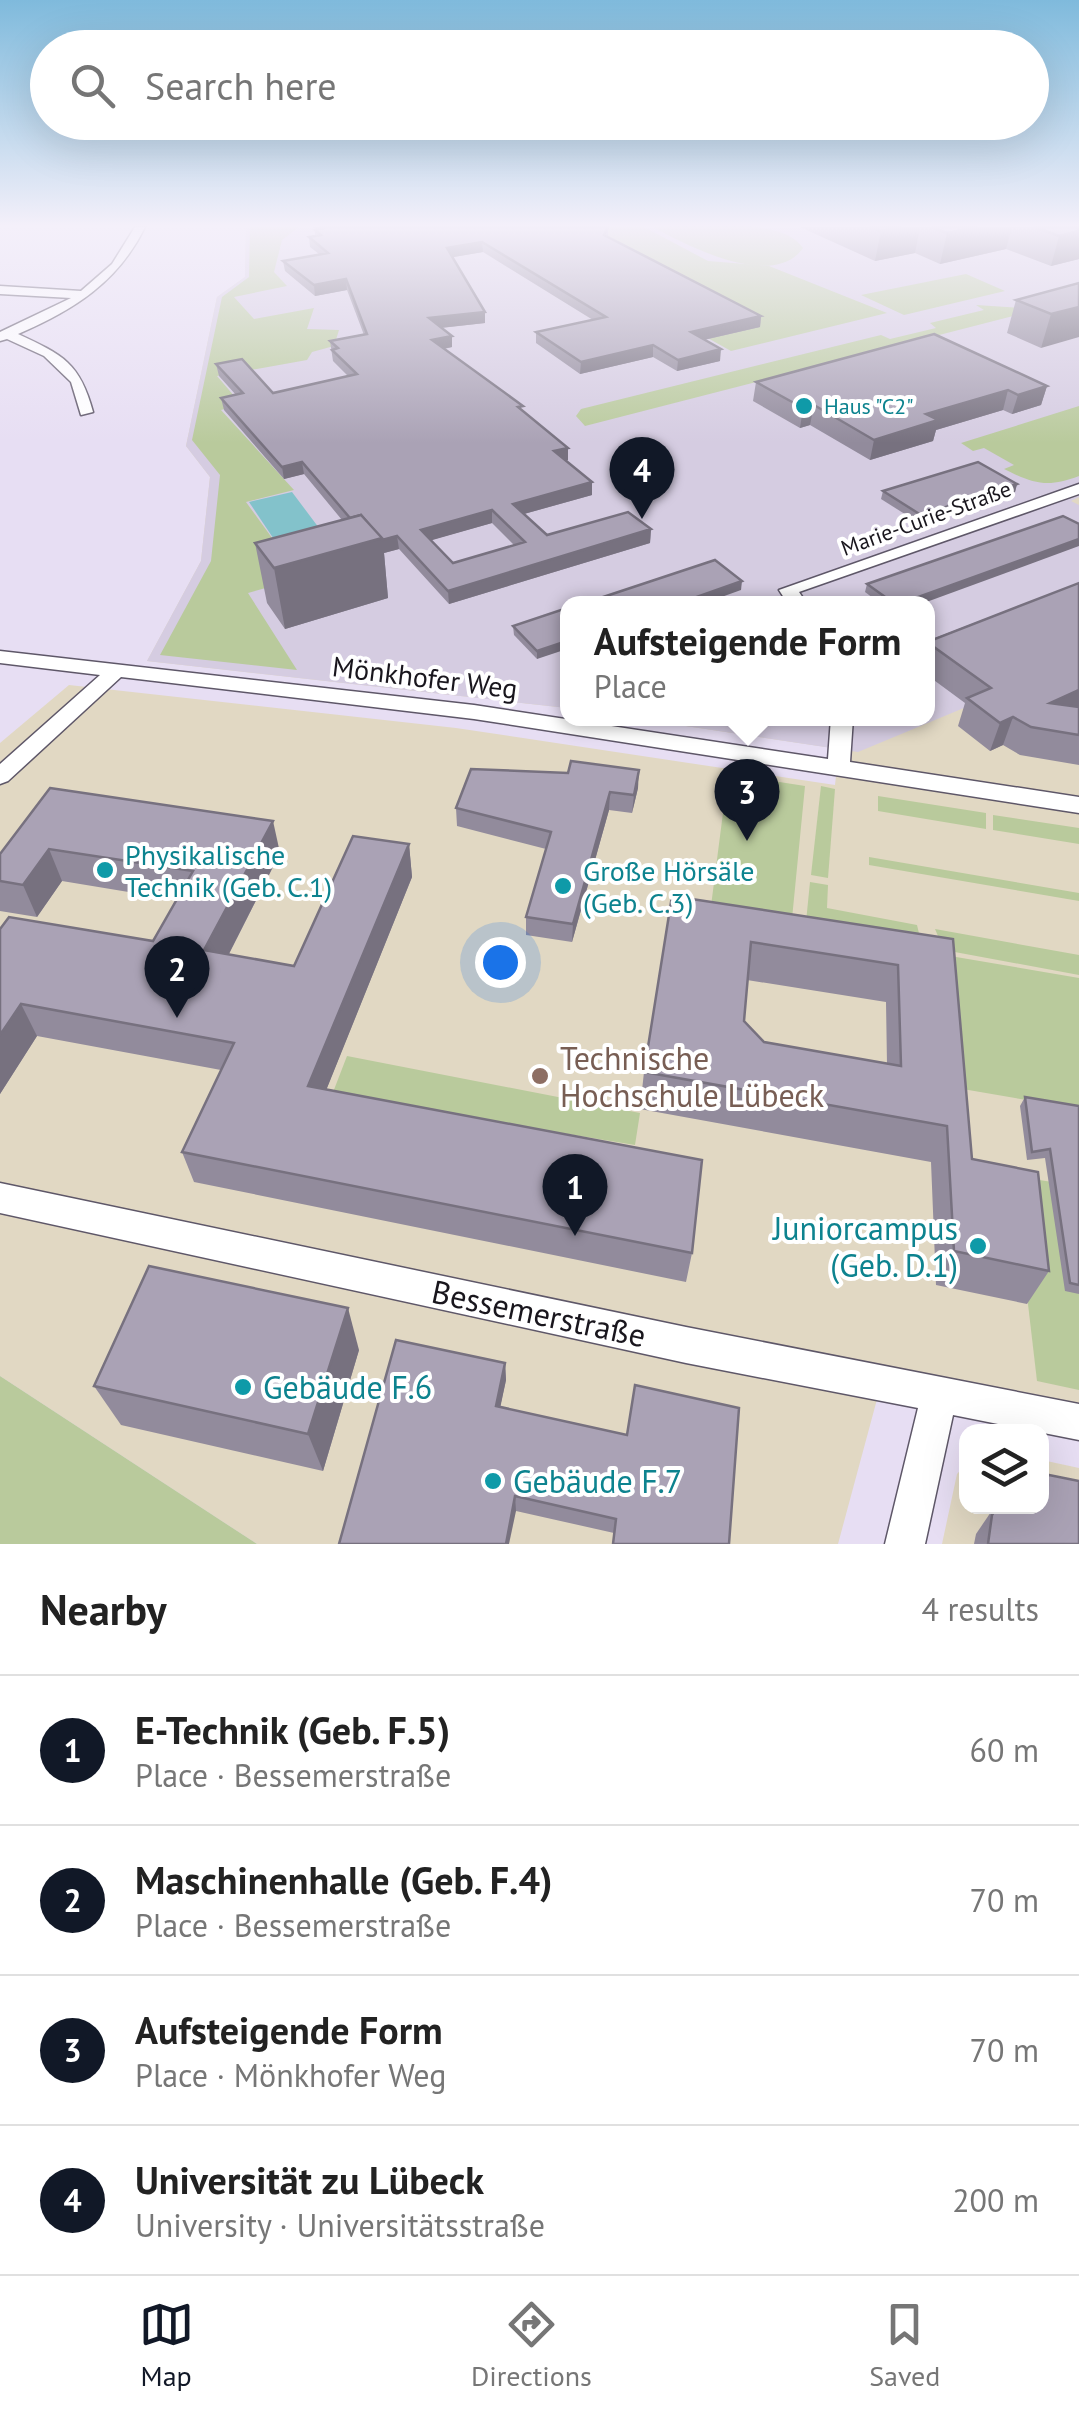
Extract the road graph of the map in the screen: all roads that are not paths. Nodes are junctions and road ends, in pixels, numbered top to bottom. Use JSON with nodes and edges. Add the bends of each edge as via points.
{"nodes":[{"id":1,"x":77,"y":299,"type":"edge"},
{"id":2,"x":4,"y":335,"type":"edge"},
{"id":3,"x":86,"y":412,"type":"dead end"},
{"id":4,"x":1079,"y":489,"type":"edge"},
{"id":5,"x":796,"y":596,"type":"edge"},
{"id":6,"x":0,"y":657,"type":"edge"},
{"id":7,"x":116,"y":672,"type":"junction"},
{"id":8,"x":560,"y":725,"type":"edge"},
{"id":9,"x":569,"y":726,"type":"edge"},
{"id":10,"x":842,"y":726,"type":"edge"},
{"id":11,"x":839,"y":766,"type":"junction"},
{"id":12,"x":0,"y":776,"type":"edge"},
{"id":13,"x":1079,"y":805,"type":"edge"},
{"id":14,"x":0,"y":1198,"type":"edge"},
{"id":15,"x":940,"y":1396,"type":"junction"},
{"id":16,"x":1079,"y":1422,"type":"edge"},
{"id":17,"x":905,"y":1544,"type":"edge"}],
"edges":[{"from":1,"to":2,"type":"street"},
{"from":2,"to":3,"type":"street","via":[[49,353],[78,381]]},
{"from":4,"to":5,"type":"street","name":"Marie-Curie-Straße"},
{"from":6,"to":7,"type":"street","name":"Mönkhofer Weg"},
{"from":7,"to":8,"type":"street","name":"Mönkhofer Weg"},
{"from":7,"to":12,"type":"street"},
{"from":9,"to":11,"type":"street","name":"Mönkhofer Weg"},
{"from":10,"to":11,"type":"street"},
{"from":11,"to":13,"type":"street","name":"Mönkhofer Weg"},
{"from":14,"to":15,"type":"street","name":"Bessemerstraße"},
{"from":15,"to":16,"type":"street","name":"Bessemerstraße"},
{"from":15,"to":17,"type":"street"}]}
